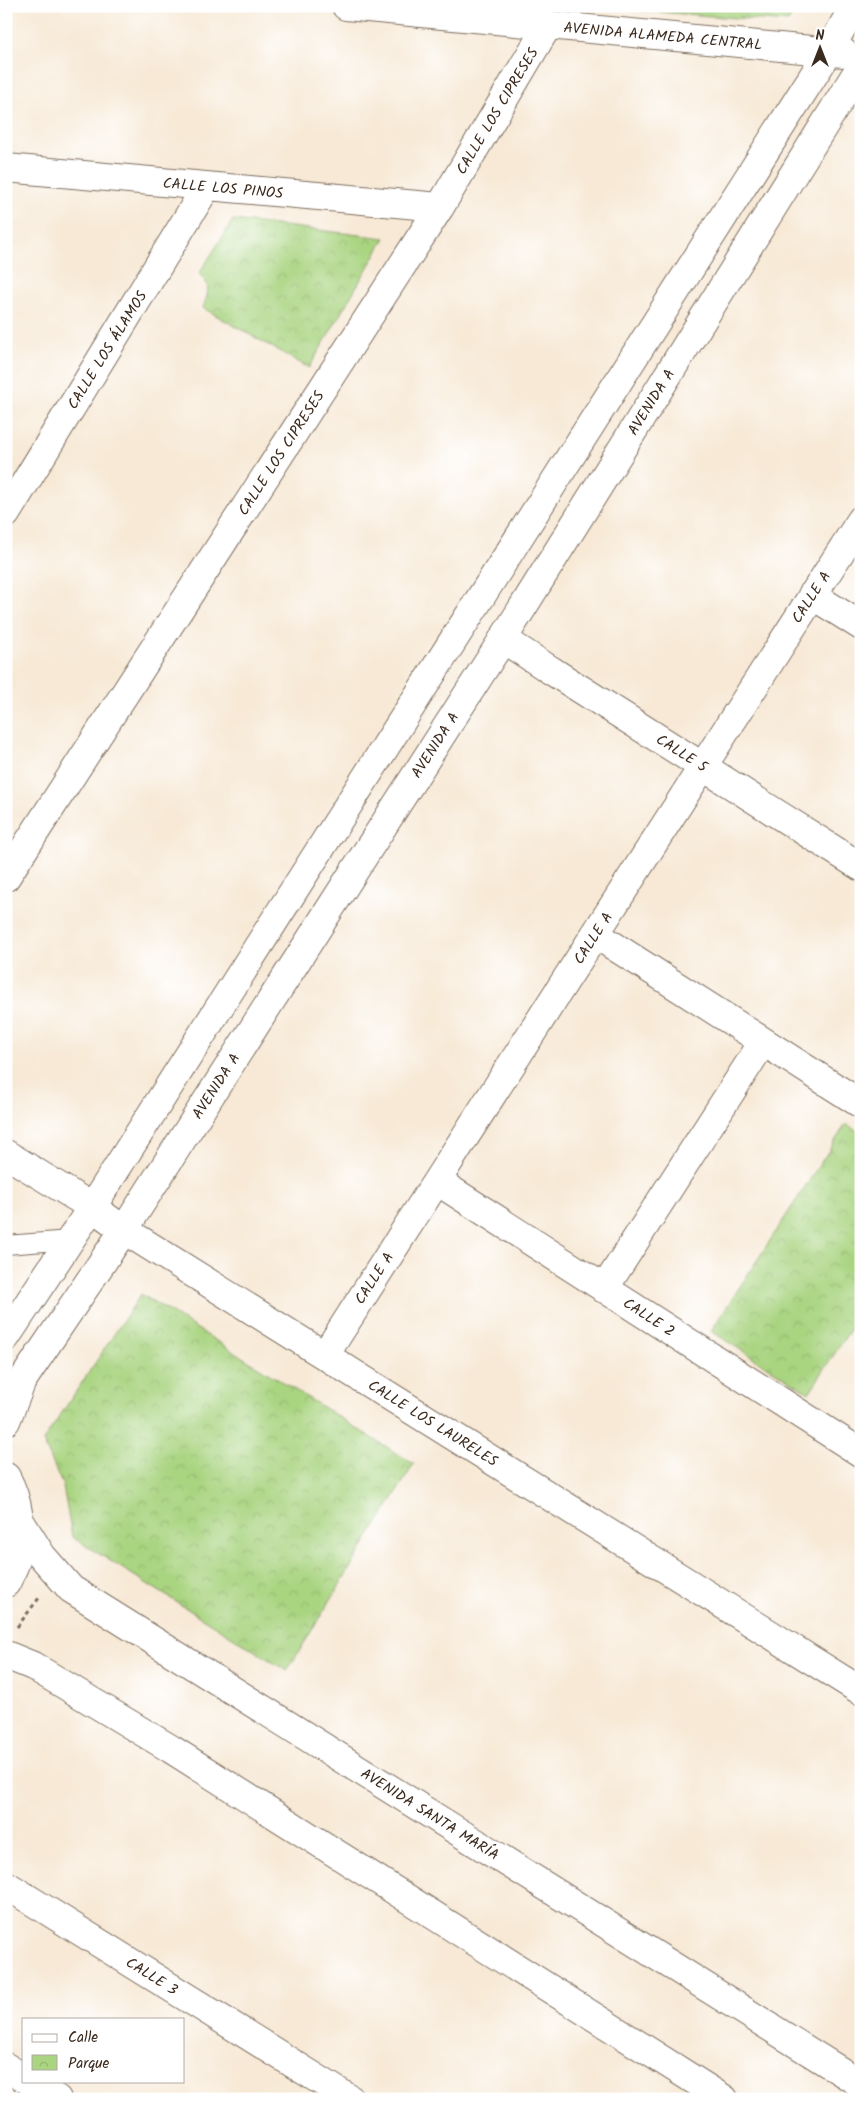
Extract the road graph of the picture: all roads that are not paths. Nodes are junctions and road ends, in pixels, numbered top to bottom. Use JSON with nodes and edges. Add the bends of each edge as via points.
{"nodes":[{"id":1,"x":346,"y":6,"type":"edge"},
{"id":2,"x":854,"y":6,"type":"edge"},
{"id":3,"x":548,"y":25,"type":"junction"},
{"id":4,"x":829,"y":51,"type":"junction"},
{"id":5,"x":861,"y":54,"type":"edge"},
{"id":6,"x":861,"y":66,"type":"edge"},
{"id":7,"x":6,"y":168,"type":"edge"},
{"id":8,"x":207,"y":186,"type":"junction"},
{"id":9,"x":440,"y":207,"type":"junction"},
{"id":10,"x":6,"y":514,"type":"edge"},
{"id":11,"x":861,"y":520,"type":"edge"},
{"id":12,"x":812,"y":595,"type":"junction"},
{"id":13,"x":861,"y":626,"type":"edge"},
{"id":14,"x":503,"y":639,"type":"junction"},
{"id":15,"x":703,"y":766,"type":"junction"},
{"id":16,"x":861,"y":866,"type":"edge"},
{"id":17,"x":6,"y":877,"type":"edge"},
{"id":18,"x":595,"y":934,"type":"junction"},
{"id":19,"x":763,"y":1042,"type":"junction"},
{"id":20,"x":861,"y":1104,"type":"edge"},
{"id":21,"x":6,"y":1154,"type":"edge"},
{"id":22,"x":437,"y":1181,"type":"junction"},
{"id":23,"x":92,"y":1207,"type":"junction"},
{"id":24,"x":124,"y":1230,"type":"junction"},
{"id":25,"x":70,"y":1240,"type":"junction"},
{"id":26,"x":6,"y":1245,"type":"edge"},
{"id":27,"x":604,"y":1289,"type":"junction"},
{"id":28,"x":6,"y":1337,"type":"edge"},
{"id":29,"x":325,"y":1355,"type":"junction"},
{"id":30,"x":6,"y":1421,"type":"edge"},
{"id":31,"x":861,"y":1453,"type":"edge"},
{"id":32,"x":6,"y":1476,"type":"edge"},
{"id":33,"x":20,"y":1521,"type":"junction"},
{"id":34,"x":6,"y":1583,"type":"edge"},
{"id":35,"x":9,"y":1644,"type":"edge"},
{"id":36,"x":861,"y":1691,"type":"edge"},
{"id":37,"x":6,"y":1885,"type":"edge"},
{"id":38,"x":6,"y":2067,"type":"edge"},
{"id":39,"x":22,"y":2077,"type":"edge"},
{"id":40,"x":31,"y":2082,"type":"edge"},
{"id":41,"x":861,"y":2084,"type":"edge"},
{"id":42,"x":57,"y":2099,"type":"edge"},
{"id":43,"x":350,"y":2099,"type":"edge"},
{"id":44,"x":724,"y":2099,"type":"edge"}],
"edges":[{"from":1,"to":3,"type":"street","name":"AVENIDA ALAMEDA CENTRAL"},
{"from":2,"to":4,"type":"street"},
{"from":3,"to":4,"type":"street","name":"AVENIDA ALAMEDA CENTRAL"},
{"from":3,"to":9,"type":"street","name":"CALLE LOS CIPRESES"},
{"from":4,"to":5,"type":"street","name":"AVENIDA ALAMEDA CENTRAL"},
{"from":4,"to":23,"type":"street"},
{"from":6,"to":14,"type":"street","name":"AVENIDA A"},
{"from":7,"to":8,"type":"street","name":"CALLE LOS PINOS"},
{"from":8,"to":9,"type":"street","name":"CALLE LOS PINOS"},
{"from":8,"to":10,"type":"street","name":"CALLE LOS ÁLAMOS"},
{"from":9,"to":17,"type":"street","name":"CALLE LOS CIPRESES"},
{"from":11,"to":12,"type":"street","name":"CALLE A"},
{"from":12,"to":13,"type":"street"},
{"from":12,"to":15,"type":"street","name":"CALLE A"},
{"from":14,"to":15,"type":"street","name":"CALLE 5"},
{"from":14,"to":24,"type":"street","name":"AVENIDA A"},
{"from":15,"to":16,"type":"street","name":"CALLE 5"},
{"from":15,"to":18,"type":"street","name":"CALLE A"},
{"from":18,"to":19,"type":"street"},
{"from":18,"to":22,"type":"street","name":"CALLE A"},
{"from":19,"to":20,"type":"street"},
{"from":19,"to":27,"type":"street"},
{"from":21,"to":23,"type":"street","name":"CALLE LOS LAURELES"},
{"from":22,"to":27,"type":"street","name":"CALLE 2"},
{"from":22,"to":29,"type":"street","name":"CALLE A"},
{"from":23,"to":24,"type":"street","name":"CALLE LOS LAURELES"},
{"from":23,"to":25,"type":"street"},
{"from":24,"to":29,"type":"street","name":"CALLE LOS LAURELES"},
{"from":24,"to":30,"type":"street","name":"AVENIDA A","via":[[22,1381]]},
{"from":25,"to":26,"type":"lane"},
{"from":25,"to":28,"type":"street"},
{"from":27,"to":31,"type":"street","name":"CALLE 2"},
{"from":29,"to":36,"type":"street","name":"CALLE LOS LAURELES"},
{"from":32,"to":33,"type":"street","via":[[13,1490]]},
{"from":33,"to":34,"type":"street","via":[[17,1558]]},
{"from":33,"to":41,"type":"street","name":"AVENIDA SANTA MARÍA","via":[[42,1556],[71,1589]]},
{"from":35,"to":44,"type":"street","via":[[33,1666]]},
{"from":37,"to":43,"type":"street","name":"CALLE 3"},
{"from":38,"to":39,"type":"street"},
{"from":40,"to":42,"type":"street"}]}
